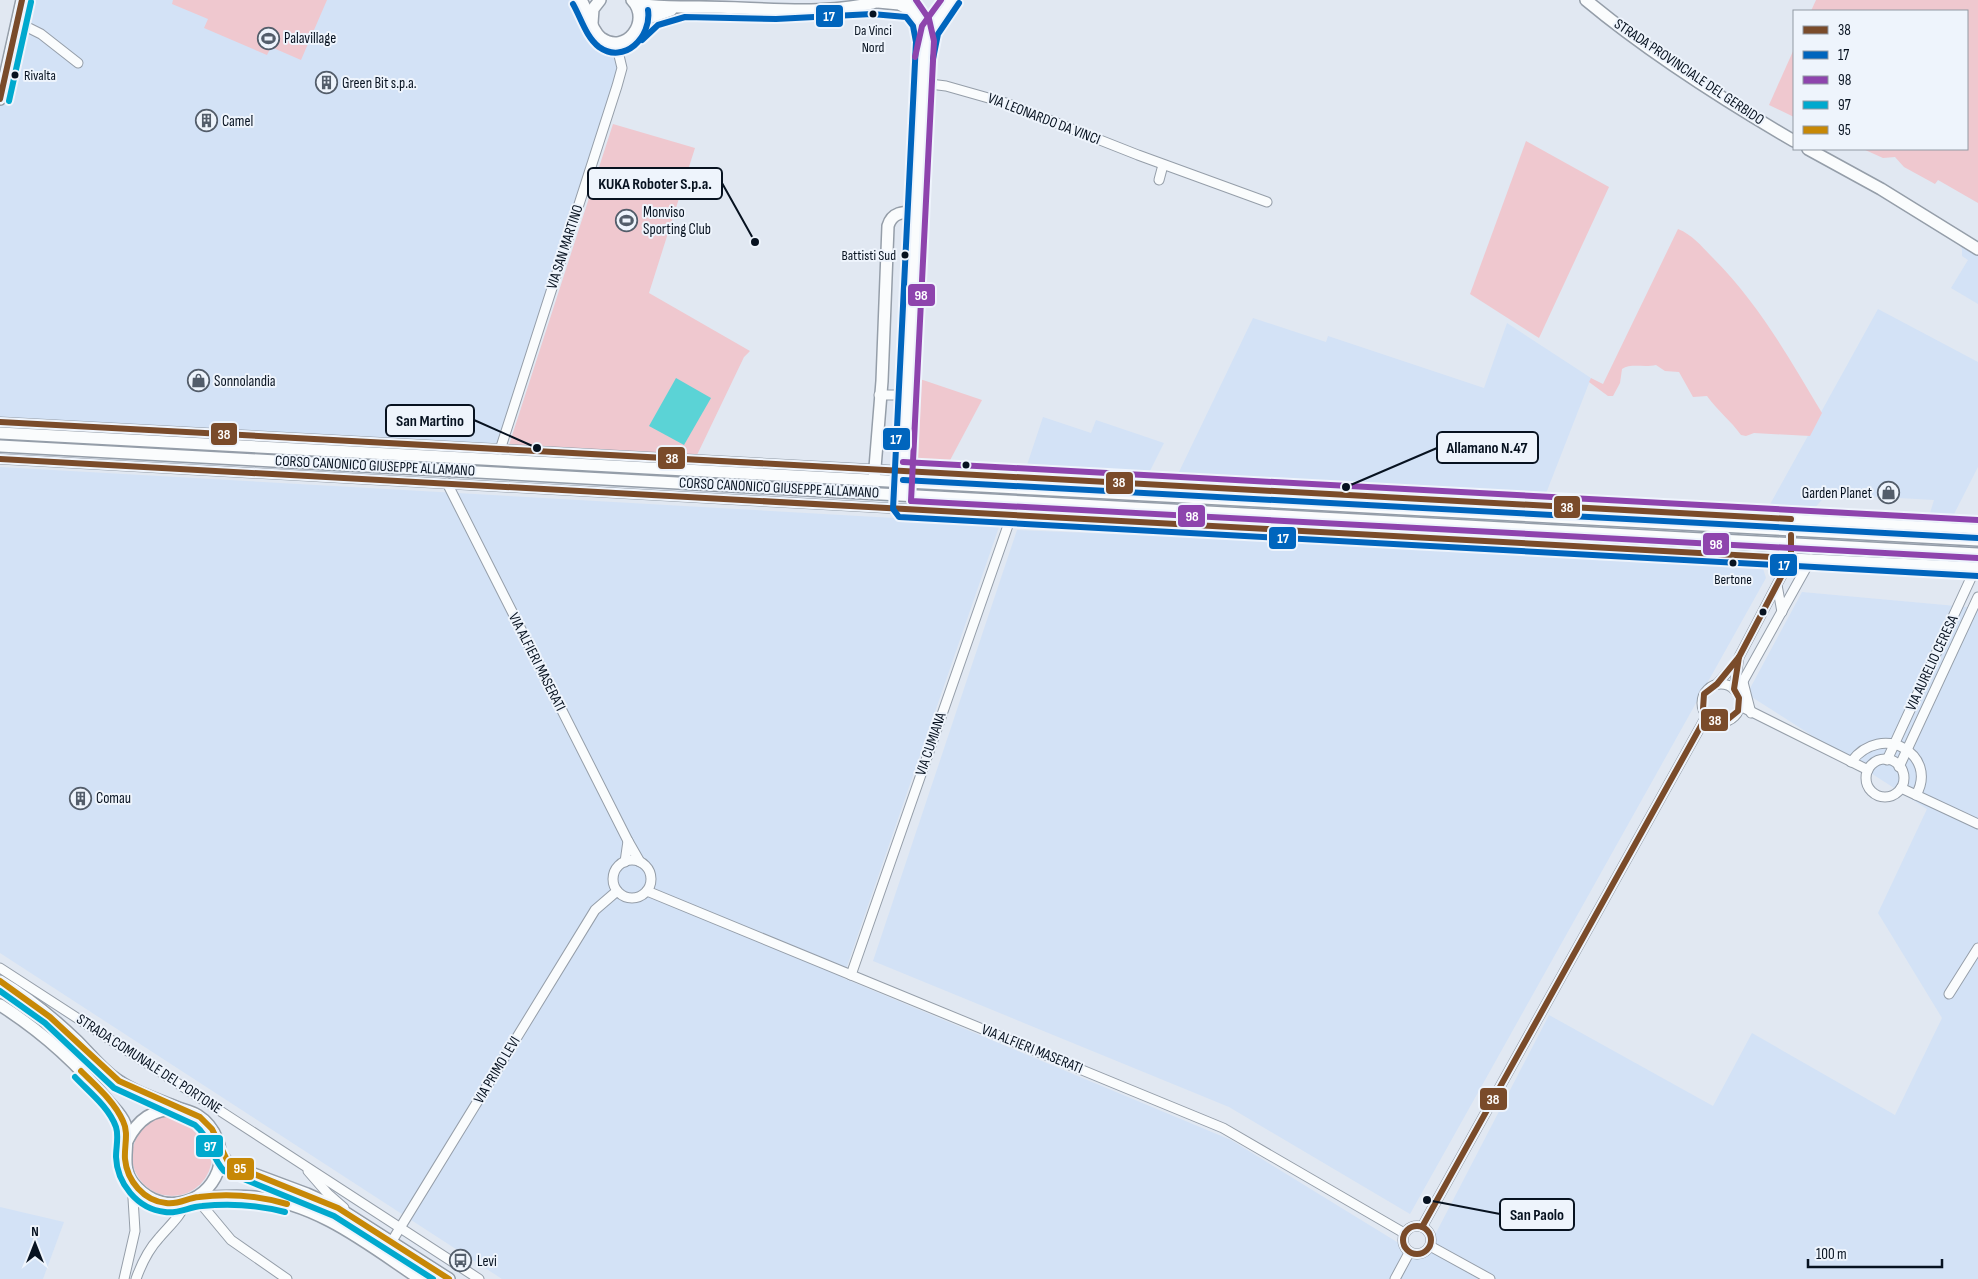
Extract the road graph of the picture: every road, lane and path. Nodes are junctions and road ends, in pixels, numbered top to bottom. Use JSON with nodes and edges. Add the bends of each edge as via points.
{"nodes":[{"id":1,"x":22,"y":0,"type":"edge"},
{"id":2,"x":581,"y":0,"type":"edge"},
{"id":3,"x":600,"y":0,"type":"edge"},
{"id":4,"x":1586,"y":0,"type":"edge"},
{"id":5,"x":881,"y":1,"type":"edge"},
{"id":6,"x":634,"y":2,"type":"edge"},
{"id":7,"x":948,"y":6,"type":"edge"},
{"id":8,"x":676,"y":8,"type":"junction"},
{"id":9,"x":910,"y":8,"type":"edge"},
{"id":10,"x":17,"y":22,"type":"junction"},
{"id":11,"x":592,"y":25,"type":"junction"},
{"id":12,"x":635,"y":34,"type":"junction"},
{"id":13,"x":925,"y":41,"type":"junction"},
{"id":14,"x":616,"y":43,"type":"junction"},
{"id":15,"x":78,"y":62,"type":"dead end"},
{"id":16,"x":922,"y":83,"type":"junction"},
{"id":17,"x":0,"y":98,"type":"edge"},
{"id":18,"x":1793,"y":140,"type":"edge"},
{"id":19,"x":1810,"y":150,"type":"edge"},
{"id":20,"x":1164,"y":164,"type":"junction"},
{"id":21,"x":1159,"y":180,"type":"dead end"},
{"id":22,"x":1267,"y":202,"type":"dead end"},
{"id":23,"x":916,"y":212,"type":"junction"},
{"id":24,"x":1978,"y":249,"type":"edge"},
{"id":25,"x":879,"y":395,"type":"junction"},
{"id":26,"x":906,"y":396,"type":"junction"},
{"id":27,"x":0,"y":422,"type":"edge"},
{"id":28,"x":0,"y":432,"type":"edge"},
{"id":29,"x":0,"y":446,"type":"edge"},
{"id":30,"x":500,"y":450,"type":"junction"},
{"id":31,"x":0,"y":458,"type":"edge"},
{"id":32,"x":874,"y":475,"type":"junction"},
{"id":33,"x":903,"y":476,"type":"junction"},
{"id":34,"x":447,"y":483,"type":"junction"},
{"id":35,"x":902,"y":495,"type":"junction"},
{"id":36,"x":902,"y":509,"type":"junction"},
{"id":37,"x":1012,"y":514,"type":"junction"},
{"id":38,"x":1791,"y":524,"type":"junction"},
{"id":39,"x":1978,"y":529,"type":"edge"},
{"id":40,"x":1978,"y":540,"type":"edge"},
{"id":41,"x":1791,"y":543,"type":"junction"},
{"id":42,"x":1978,"y":554,"type":"edge"},
{"id":43,"x":1791,"y":558,"type":"junction"},
{"id":44,"x":1811,"y":559,"type":"junction"},
{"id":45,"x":1977,"y":567,"type":"edge"},
{"id":46,"x":1777,"y":585,"type":"junction"},
{"id":47,"x":1978,"y":597,"type":"edge"},
{"id":48,"x":1782,"y":612,"type":"junction"},
{"id":49,"x":1739,"y":657,"type":"junction"},
{"id":50,"x":1743,"y":681,"type":"junction"},
{"id":51,"x":1717,"y":684,"type":"junction"},
{"id":52,"x":1735,"y":690,"type":"junction"},
{"id":53,"x":1740,"y":706,"type":"junction"},
{"id":54,"x":1751,"y":713,"type":"junction"},
{"id":55,"x":1707,"y":715,"type":"junction"},
{"id":56,"x":1894,"y":744,"type":"junction"},
{"id":57,"x":1907,"y":750,"type":"junction"},
{"id":58,"x":1887,"y":760,"type":"junction"},
{"id":59,"x":1851,"y":762,"type":"junction"},
{"id":60,"x":1899,"y":767,"type":"junction"},
{"id":61,"x":1868,"y":770,"type":"junction"},
{"id":62,"x":1901,"y":788,"type":"junction"},
{"id":63,"x":1916,"y":795,"type":"junction"},
{"id":64,"x":1978,"y":824,"type":"edge"},
{"id":65,"x":628,"y":841,"type":"junction"},
{"id":66,"x":625,"y":862,"type":"junction"},
{"id":67,"x":640,"y":862,"type":"junction"},
{"id":68,"x":618,"y":891,"type":"junction"},
{"id":69,"x":647,"y":891,"type":"junction"},
{"id":70,"x":1978,"y":948,"type":"edge"},
{"id":71,"x":0,"y":968,"type":"edge"},
{"id":72,"x":851,"y":975,"type":"junction"},
{"id":73,"x":0,"y":981,"type":"edge"},
{"id":74,"x":1949,"y":994,"type":"dead end"},
{"id":75,"x":0,"y":1005,"type":"edge"},
{"id":76,"x":181,"y":1109,"type":"junction"},
{"id":77,"x":127,"y":1141,"type":"junction"},
{"id":78,"x":220,"y":1154,"type":"junction"},
{"id":79,"x":298,"y":1160,"type":"junction"},
{"id":80,"x":132,"y":1182,"type":"junction"},
{"id":81,"x":192,"y":1200,"type":"junction"},
{"id":82,"x":362,"y":1223,"type":"junction"},
{"id":83,"x":1422,"y":1227,"type":"junction"},
{"id":84,"x":401,"y":1228,"type":"junction"},
{"id":85,"x":1404,"y":1233,"type":"junction"},
{"id":86,"x":392,"y":1242,"type":"junction"},
{"id":87,"x":1430,"y":1246,"type":"junction"},
{"id":88,"x":1409,"y":1253,"type":"junction"},
{"id":89,"x":384,"y":1254,"type":"junction"},
{"id":90,"x":124,"y":1279,"type":"edge"},
{"id":91,"x":136,"y":1279,"type":"edge"},
{"id":92,"x":287,"y":1279,"type":"edge"},
{"id":93,"x":420,"y":1279,"type":"edge"},
{"id":94,"x":449,"y":1279,"type":"edge"},
{"id":95,"x":480,"y":1279,"type":"edge"},
{"id":96,"x":1395,"y":1279,"type":"edge"},
{"id":97,"x":1490,"y":1279,"type":"edge"}],
"edges":[{"from":1,"to":10,"type":"main road"},
{"from":2,"to":11,"type":"main road"},
{"from":3,"to":11,"type":"main road","via":[[593,9]]},
{"from":4,"to":18,"type":"main road","name":"STRADA PROVINCIALE DEL GERBIDO","via":[[1685,73]]},
{"from":5,"to":8,"type":"main road","via":[[802,10]]},
{"from":5,"to":9,"type":"main road"},
{"from":6,"to":8,"type":"main road"},
{"from":6,"to":12,"type":"main road","via":[[640,19]]},
{"from":7,"to":9,"type":"main road","via":[[928,18]]},
{"from":7,"to":13,"type":"main road"},
{"from":8,"to":12,"type":"main road","via":[[648,18]]},
{"from":9,"to":13,"type":"main road","via":[[921,23]]},
{"from":10,"to":15,"type":"street","via":[[41,34]]},
{"from":10,"to":17,"type":"main road"},
{"from":11,"to":14,"type":"main road","via":[[601,38]]},
{"from":12,"to":14,"type":"main road"},
{"from":13,"to":16,"type":"main road"},
{"from":14,"to":30,"type":"street","name":"VIA SAN MARTINO","via":[[622,68],[617,86]]},
{"from":16,"to":20,"type":"street","name":"VIA LEONARDO DA VINCI","via":[[946,86],[1006,103]]},
{"from":16,"to":23,"type":"main road"},
{"from":19,"to":24,"type":"main road"},
{"from":20,"to":21,"type":"street"},
{"from":20,"to":22,"type":"street","name":"VIA LEONARDO DA VINCI"},
{"from":23,"to":25,"type":"main road","via":[[892,216],[888,226]]},
{"from":23,"to":26,"type":"main road"},
{"from":25,"to":26,"type":"street"},
{"from":25,"to":32,"type":"main road"},
{"from":26,"to":33,"type":"main road"},
{"from":27,"to":30,"type":"street","name":"CORSO CANONICO GIUSEPPE ALLAMANO"},
{"from":28,"to":32,"type":"main road","name":"CORSO CANONICO GIUSEPPE ALLAMANO"},
{"from":29,"to":35,"type":"main road","name":"CORSO CANONICO GIUSEPPE ALLAMANO"},
{"from":30,"to":32,"type":"street","name":"CORSO CANONICO GIUSEPPE ALLAMANO"},
{"from":31,"to":34,"type":"street","name":"CORSO CANONICO GIUSEPPE ALLAMANO"},
{"from":32,"to":33,"type":"main road","name":"CORSO CANONICO GIUSEPPE ALLAMANO"},
{"from":33,"to":35,"type":"main road"},
{"from":33,"to":38,"type":"main road","name":"CORSO CANONICO GIUSEPPE ALLAMANO"},
{"from":34,"to":36,"type":"street","name":"CORSO CANONICO GIUSEPPE ALLAMANO"},
{"from":34,"to":65,"type":"street","name":"VIA ALFIERI MASERATI"},
{"from":35,"to":36,"type":"street"},
{"from":35,"to":41,"type":"main road","name":"CORSO CANONICO GIUSEPPE ALLAMANO"},
{"from":36,"to":37,"type":"street","name":"CORSO CANONICO GIUSEPPE ALLAMANO"},
{"from":37,"to":43,"type":"street","name":"CORSO CANONICO GIUSEPPE ALLAMANO"},
{"from":37,"to":72,"type":"street","name":"VIA CUMIANA"},
{"from":38,"to":39,"type":"street","name":"CORSO CANONICO GIUSEPPE ALLAMANO"},
{"from":38,"to":40,"type":"main road","name":"CORSO CANONICO GIUSEPPE ALLAMANO"},
{"from":38,"to":41,"type":"street"},
{"from":41,"to":42,"type":"main road","name":"CORSO CANONICO GIUSEPPE ALLAMANO"},
{"from":41,"to":43,"type":"street"},
{"from":43,"to":44,"type":"street","name":"CORSO CANONICO GIUSEPPE ALLAMANO"},
{"from":43,"to":46,"type":"street"},
{"from":44,"to":45,"type":"street","name":"CORSO CANONICO GIUSEPPE ALLAMANO"},
{"from":44,"to":48,"type":"street"},
{"from":45,"to":56,"type":"street","name":"VIA AURELIO CERESA"},
{"from":46,"to":48,"type":"street"},
{"from":46,"to":49,"type":"street"},
{"from":47,"to":57,"type":"street","name":"VIA AURELIO CERESA"},
{"from":48,"to":50,"type":"street"},
{"from":49,"to":51,"type":"street"},
{"from":49,"to":52,"type":"street"},
{"from":50,"to":52,"type":"street"},
{"from":50,"to":54,"type":"street"},
{"from":51,"to":52,"type":"street","via":[[1726,684]]},
{"from":51,"to":55,"type":"street","via":[[1704,694],[1702,701]]},
{"from":52,"to":53,"type":"street"},
{"from":53,"to":54,"type":"street"},
{"from":53,"to":55,"type":"street","via":[[1727,720],[1715,720]]},
{"from":54,"to":59,"type":"street"},
{"from":55,"to":83,"type":"street"},
{"from":56,"to":57,"type":"street"},
{"from":56,"to":58,"type":"street","name":"VIA AURELIO CERESA"},
{"from":56,"to":59,"type":"street","via":[[1875,744],[1862,750]]},
{"from":57,"to":60,"type":"street","name":"VIA AURELIO CERESA"},
{"from":57,"to":63,"type":"street","via":[[1919,769],[1921,782]]},
{"from":58,"to":60,"type":"street"},
{"from":58,"to":61,"type":"street","via":[[1875,762]]},
{"from":59,"to":61,"type":"street"},
{"from":60,"to":62,"type":"street","via":[[1903,774]]},
{"from":61,"to":62,"type":"street","via":[[1867,785],[1874,794],[1890,796]]},
{"from":62,"to":63,"type":"street"},
{"from":63,"to":64,"type":"street"},
{"from":65,"to":66,"type":"street"},
{"from":65,"to":67,"type":"street","name":"VIA ALFIERI MASERATI"},
{"from":66,"to":67,"type":"street"},
{"from":66,"to":68,"type":"street","via":[[615,871],[613,878]]},
{"from":67,"to":69,"type":"street","via":[[650,876]]},
{"from":68,"to":69,"type":"street","via":[[634,898]]},
{"from":68,"to":84,"type":"street","name":"VIA PRIMO LEVI","via":[[595,910]]},
{"from":69,"to":72,"type":"street","name":"VIA ALFIERI MASERATI"},
{"from":70,"to":74,"type":"street"},
{"from":71,"to":79,"type":"street","name":"STRADA COMUNALE DEL PORTONE"},
{"from":72,"to":85,"type":"street","name":"VIA ALFIERI MASERATI","via":[[1223,1128]]},
{"from":73,"to":76,"type":"main road","name":"STRADA COMUNALE DEL PORTONE","via":[[36,1003],[114,1078]]},
{"from":75,"to":77,"type":"main road","via":[[46,1036],[91,1081],[122,1118]]},
{"from":76,"to":77,"type":"main road","name":"STRADA COMUNALE DEL PORTONE","via":[[155,1112],[143,1118]]},
{"from":76,"to":78,"type":"main road","name":"STRADA COMUNALE DEL PORTONE","via":[[209,1125]]},
{"from":77,"to":80,"type":"main road","via":[[125,1159]]},
{"from":78,"to":81,"type":"main road","via":[[215,1178],[207,1190]]},
{"from":78,"to":82,"type":"main road","name":"STRADA COMUNALE DEL PORTONE","via":[[229,1164],[323,1201]]},
{"from":79,"to":82,"type":"street","name":"STRADA COMUNALE DEL PORTONE","via":[[328,1194]]},
{"from":79,"to":84,"type":"street","name":"STRADA COMUNALE DEL PORTONE"},
{"from":80,"to":81,"type":"main road","via":[[141,1192],[161,1202],[173,1204]]},
{"from":80,"to":90,"type":"street","via":[[135,1231]]},
{"from":81,"to":89,"type":"main road","via":[[254,1196],[279,1202],[336,1223]]},
{"from":81,"to":91,"type":"street","via":[[159,1237]]},
{"from":81,"to":92,"type":"street","via":[[231,1240]]},
{"from":82,"to":86,"type":"main road","name":"STRADA COMUNALE DEL PORTONE"},
{"from":83,"to":85,"type":"street","via":[[1414,1226]]},
{"from":83,"to":87,"type":"street","via":[[1431,1237]]},
{"from":84,"to":86,"type":"street","name":"VIA PRIMO LEVI"},
{"from":84,"to":95,"type":"street","name":"STRADA COMUNALE DEL PORTONE"},
{"from":85,"to":88,"type":"street","via":[[1402,1242]]},
{"from":86,"to":89,"type":"street","name":"VIA PRIMO LEVI"},
{"from":86,"to":94,"type":"main road","name":"STRADA COMUNALE DEL PORTONE"},
{"from":87,"to":88,"type":"street","via":[[1419,1254]]},
{"from":87,"to":97,"type":"street"},
{"from":88,"to":96,"type":"street"},
{"from":89,"to":93,"type":"main road"}]}
